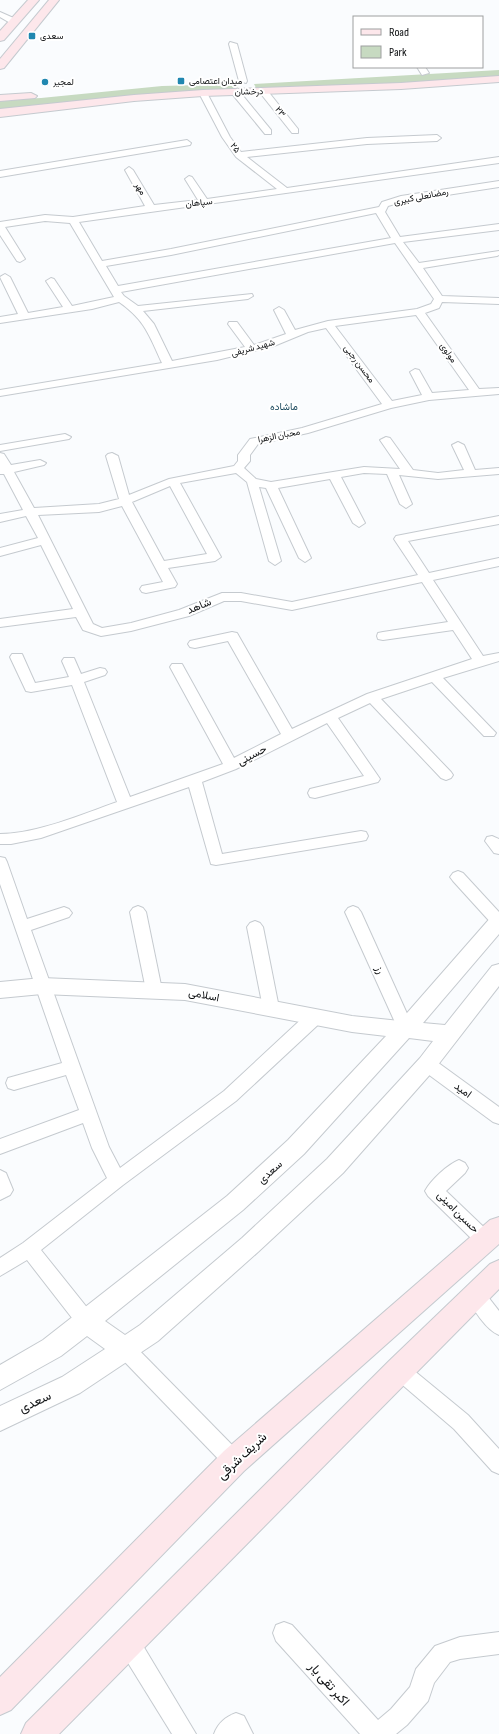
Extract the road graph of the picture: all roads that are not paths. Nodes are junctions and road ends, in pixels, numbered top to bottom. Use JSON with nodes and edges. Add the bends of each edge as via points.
{"nodes":[{"id":1,"x":34,"y":0,"type":"edge"},
{"id":2,"x":54,"y":0,"type":"edge"},
{"id":3,"x":0,"y":14,"type":"edge"},
{"id":4,"x":15,"y":22,"type":"junction"},
{"id":5,"x":0,"y":38,"type":"edge"},
{"id":6,"x":233,"y":44,"type":"dead end"},
{"id":7,"x":0,"y":66,"type":"edge"},
{"id":8,"x":499,"y":68,"type":"edge"},
{"id":9,"x":423,"y":70,"type":"edge"},
{"id":10,"x":411,"y":74,"type":"dead end"},
{"id":11,"x":363,"y":76,"type":"dead end"},
{"id":12,"x":499,"y":80,"type":"edge"},
{"id":13,"x":243,"y":81,"type":"junction"},
{"id":14,"x":189,"y":83,"type":"dead end"},
{"id":15,"x":8,"y":86,"type":"dead end"},
{"id":16,"x":144,"y":86,"type":"dead end"},
{"id":17,"x":121,"y":88,"type":"dead end"},
{"id":18,"x":264,"y":92,"type":"junction"},
{"id":19,"x":203,"y":93,"type":"junction"},
{"id":20,"x":241,"y":93,"type":"junction"},
{"id":21,"x":0,"y":98,"type":"edge"},
{"id":22,"x":0,"y":113,"type":"edge"},
{"id":23,"x":295,"y":131,"type":"dead end"},
{"id":24,"x":268,"y":132,"type":"dead end"},
{"id":25,"x":437,"y":138,"type":"dead end"},
{"id":26,"x":187,"y":142,"type":"dead end"},
{"id":27,"x":239,"y":155,"type":"junction"},
{"id":28,"x":499,"y":160,"type":"edge"},
{"id":29,"x":129,"y":170,"type":"dead end"},
{"id":30,"x":0,"y":174,"type":"edge"},
{"id":31,"x":189,"y":180,"type":"dead end"},
{"id":32,"x":494,"y":185,"type":"edge"},
{"id":33,"x":284,"y":190,"type":"junction"},
{"id":34,"x":499,"y":196,"type":"edge"},
{"id":35,"x":204,"y":202,"type":"junction"},
{"id":36,"x":151,"y":208,"type":"junction"},
{"id":37,"x":382,"y":208,"type":"junction"},
{"id":38,"x":73,"y":220,"type":"junction"},
{"id":39,"x":0,"y":226,"type":"edge"},
{"id":40,"x":499,"y":226,"type":"edge"},
{"id":41,"x":398,"y":240,"type":"junction"},
{"id":42,"x":497,"y":253,"type":"dead end"},
{"id":43,"x":20,"y":259,"type":"dead end"},
{"id":44,"x":100,"y":264,"type":"junction"},
{"id":45,"x":417,"y":266,"type":"junction"},
{"id":46,"x":4,"y":277,"type":"dead end"},
{"id":47,"x":51,"y":281,"type":"dead end"},
{"id":48,"x":118,"y":294,"type":"junction"},
{"id":49,"x":248,"y":296,"type":"dead end"},
{"id":50,"x":439,"y":299,"type":"junction"},
{"id":51,"x":499,"y":301,"type":"edge"},
{"id":52,"x":69,"y":309,"type":"junction"},
{"id":53,"x":136,"y":309,"type":"junction"},
{"id":54,"x":279,"y":310,"type":"dead end"},
{"id":55,"x":419,"y":312,"type":"junction"},
{"id":56,"x":24,"y":316,"type":"junction"},
{"id":57,"x":0,"y":320,"type":"edge"},
{"id":58,"x":233,"y":324,"type":"dead end"},
{"id":59,"x":328,"y":324,"type":"junction"},
{"id":60,"x":292,"y":336,"type":"junction"},
{"id":61,"x":252,"y":349,"type":"junction"},
{"id":62,"x":168,"y":365,"type":"junction"},
{"id":63,"x":415,"y":372,"type":"dead end"},
{"id":64,"x":499,"y":391,"type":"edge"},
{"id":65,"x":0,"y":393,"type":"edge"},
{"id":66,"x":476,"y":393,"type":"junction"},
{"id":67,"x":429,"y":397,"type":"junction"},
{"id":68,"x":389,"y":405,"type":"junction"},
{"id":69,"x":65,"y":437,"type":"dead end"},
{"id":70,"x":386,"y":440,"type":"dead end"},
{"id":71,"x":458,"y":445,"type":"dead end"},
{"id":72,"x":0,"y":448,"type":"edge"},
{"id":73,"x":0,"y":456,"type":"edge"},
{"id":74,"x":112,"y":456,"type":"dead end"},
{"id":75,"x":40,"y":463,"type":"dead end"},
{"id":76,"x":238,"y":469,"type":"junction"},
{"id":77,"x":499,"y":470,"type":"edge"},
{"id":78,"x":4,"y":471,"type":"edge"},
{"id":79,"x":391,"y":471,"type":"junction"},
{"id":80,"x":410,"y":474,"type":"junction"},
{"id":81,"x":471,"y":474,"type":"junction"},
{"id":82,"x":334,"y":475,"type":"junction"},
{"id":83,"x":174,"y":481,"type":"junction"},
{"id":84,"x":252,"y":481,"type":"junction"},
{"id":85,"x":271,"y":486,"type":"junction"},
{"id":86,"x":124,"y":501,"type":"junction"},
{"id":87,"x":406,"y":504,"type":"dead end"},
{"id":88,"x":30,"y":512,"type":"junction"},
{"id":89,"x":0,"y":518,"type":"edge"},
{"id":90,"x":499,"y":520,"type":"edge"},
{"id":91,"x":359,"y":523,"type":"dead end"},
{"id":92,"x":46,"y":540,"type":"junction"},
{"id":93,"x":0,"y":552,"type":"edge"},
{"id":94,"x":305,"y":558,"type":"dead end"},
{"id":95,"x":276,"y":561,"type":"dead end"},
{"id":96,"x":499,"y":562,"type":"edge"},
{"id":97,"x":160,"y":565,"type":"junction"},
{"id":98,"x":425,"y":577,"type":"junction"},
{"id":99,"x":146,"y":589,"type":"dead end"},
{"id":100,"x":81,"y":612,"type":"junction"},
{"id":101,"x":0,"y":623,"type":"edge"},
{"id":102,"x":456,"y":625,"type":"junction"},
{"id":103,"x":383,"y":636,"type":"dead end"},
{"id":104,"x":195,"y":644,"type":"dead end"},
{"id":105,"x":17,"y":657,"type":"dead end"},
{"id":106,"x":499,"y":657,"type":"edge"},
{"id":107,"x":69,"y":661,"type":"dead end"},
{"id":108,"x":480,"y":661,"type":"junction"},
{"id":109,"x":177,"y":667,"type":"dead end"},
{"id":110,"x":100,"y":672,"type":"dead end"},
{"id":111,"x":434,"y":676,"type":"junction"},
{"id":112,"x":76,"y":680,"type":"junction"},
{"id":113,"x":372,"y":696,"type":"junction"},
{"id":114,"x":329,"y":716,"type":"junction"},
{"id":115,"x":489,"y":733,"type":"dead end"},
{"id":116,"x":289,"y":736,"type":"junction"},
{"id":117,"x":231,"y":766,"type":"junction"},
{"id":118,"x":446,"y":775,"type":"dead end"},
{"id":119,"x":194,"y":779,"type":"junction"},
{"id":120,"x":315,"y":793,"type":"dead end"},
{"id":121,"x":125,"y":804,"type":"junction"},
{"id":122,"x":361,"y":836,"type":"dead end"},
{"id":123,"x":0,"y":839,"type":"edge"},
{"id":124,"x":0,"y":862,"type":"edge"},
{"id":125,"x":458,"y":876,"type":"dead end"},
{"id":126,"x":6,"y":896,"type":"edge"},
{"id":127,"x":138,"y":912,"type":"dead end"},
{"id":128,"x":353,"y":912,"type":"dead end"},
{"id":129,"x":64,"y":913,"type":"dead end"},
{"id":130,"x":498,"y":921,"type":"edge"},
{"id":131,"x":22,"y":927,"type":"junction"},
{"id":132,"x":255,"y":927,"type":"dead end"},
{"id":133,"x":499,"y":972,"type":"edge"},
{"id":134,"x":42,"y":986,"type":"junction"},
{"id":135,"x":0,"y":990,"type":"edge"},
{"id":136,"x":154,"y":990,"type":"junction"},
{"id":137,"x":271,"y":1008,"type":"junction"},
{"id":138,"x":315,"y":1017,"type":"junction"},
{"id":139,"x":406,"y":1029,"type":"junction"},
{"id":140,"x":450,"y":1034,"type":"junction"},
{"id":141,"x":427,"y":1064,"type":"junction"},
{"id":142,"x":72,"y":1067,"type":"junction"},
{"id":143,"x":14,"y":1083,"type":"dead end"},
{"id":144,"x":89,"y":1114,"type":"junction"},
{"id":145,"x":499,"y":1117,"type":"edge"},
{"id":146,"x":0,"y":1147,"type":"edge"},
{"id":147,"x":459,"y":1168,"type":"dead end"},
{"id":148,"x":0,"y":1178,"type":"edge"},
{"id":149,"x":117,"y":1180,"type":"junction"},
{"id":150,"x":0,"y":1192,"type":"edge"},
{"id":151,"x":492,"y":1234,"type":"edge"},
{"id":152,"x":29,"y":1249,"type":"junction"},
{"id":153,"x":0,"y":1268,"type":"edge"},
{"id":154,"x":499,"y":1272,"type":"edge"},
{"id":155,"x":475,"y":1294,"type":"junction"},
{"id":156,"x":86,"y":1321,"type":"junction"},
{"id":157,"x":499,"y":1326,"type":"edge"},
{"id":158,"x":125,"y":1349,"type":"junction"},
{"id":159,"x":398,"y":1370,"type":"junction"},
{"id":160,"x":0,"y":1378,"type":"edge"},
{"id":161,"x":0,"y":1419,"type":"edge"},
{"id":162,"x":234,"y":1461,"type":"junction"},
{"id":163,"x":499,"y":1464,"type":"edge"},
{"id":164,"x":284,"y":1633,"type":"dead end"},
{"id":165,"x":128,"y":1642,"type":"junction"},
{"id":166,"x":499,"y":1643,"type":"edge"},
{"id":167,"x":0,"y":1699,"type":"edge"},
{"id":168,"x":37,"y":1734,"type":"edge"},
{"id":169,"x":184,"y":1734,"type":"edge"},
{"id":170,"x":225,"y":1734,"type":"edge"},
{"id":171,"x":242,"y":1734,"type":"edge"},
{"id":172,"x":374,"y":1734,"type":"edge"},
{"id":173,"x":378,"y":1734,"type":"edge"}],
"edges":[{"from":1,"to":4,"type":"main road"},
{"from":2,"to":7,"type":"main road"},
{"from":3,"to":4,"type":"street"},
{"from":4,"to":5,"type":"main road"},
{"from":6,"to":13,"type":"street"},
{"from":8,"to":9,"type":"main road"},
{"from":9,"to":10,"type":"main road"},
{"from":11,"to":13,"type":"main road","name":"درخشان"},
{"from":12,"to":18,"type":"main road","name":"درخشان"},
{"from":13,"to":14,"type":"main road","name":"درخشان"},
{"from":13,"to":20,"type":"main road"},
{"from":15,"to":21,"type":"main road","via":[[41,95]]},
{"from":16,"to":17,"type":"main road"},
{"from":18,"to":20,"type":"main road","name":"درخشان"},
{"from":18,"to":23,"type":"street","name":"۲۳"},
{"from":19,"to":20,"type":"main road","name":"درخشان"},
{"from":19,"to":22,"type":"main road","name":"درخشان"},
{"from":19,"to":27,"type":"street","name":"۲۵"},
{"from":20,"to":24,"type":"street"},
{"from":25,"to":27,"type":"street","via":[[367,141]]},
{"from":26,"to":30,"type":"street"},
{"from":27,"to":33,"type":"street","name":"۲۵"},
{"from":28,"to":33,"type":"street","name":"سپاهان"},
{"from":29,"to":36,"type":"street","name":"مهر"},
{"from":31,"to":35,"type":"street"},
{"from":32,"to":34,"type":"street"},
{"from":32,"to":37,"type":"street","name":"رمضانعلی کبیری","via":[[401,199],[385,204]]},
{"from":33,"to":35,"type":"street","name":"سپاهان"},
{"from":35,"to":36,"type":"street","name":"سپاهان"},
{"from":36,"to":38,"type":"street","name":"سپاهان"},
{"from":37,"to":41,"type":"street","name":"رمضانعلی کبیری","via":[[380,212]]},
{"from":37,"to":44,"type":"street","via":[[263,231],[150,257]]},
{"from":38,"to":39,"type":"street","name":"سپاهان","via":[[45,218]]},
{"from":38,"to":44,"type":"street"},
{"from":39,"to":43,"type":"street"},
{"from":40,"to":41,"type":"street"},
{"from":41,"to":45,"type":"street","name":"رمضانعلی کبیری"},
{"from":41,"to":48,"type":"street"},
{"from":42,"to":45,"type":"street"},
{"from":44,"to":48,"type":"street"},
{"from":45,"to":50,"type":"street","name":"رمضانعلی کبیری"},
{"from":46,"to":56,"type":"street"},
{"from":47,"to":52,"type":"street"},
{"from":48,"to":52,"type":"street","via":[[92,306]]},
{"from":48,"to":53,"type":"street"},
{"from":49,"to":53,"type":"street"},
{"from":50,"to":51,"type":"street"},
{"from":50,"to":55,"type":"street","name":"شهید شریفی","via":[[435,306]]},
{"from":52,"to":56,"type":"street"},
{"from":53,"to":62,"type":"street","via":[[149,324]]},
{"from":54,"to":60,"type":"street"},
{"from":55,"to":59,"type":"street","name":"شهید شریفی"},
{"from":55,"to":66,"type":"street","name":"مولوی"},
{"from":56,"to":57,"type":"street"},
{"from":58,"to":61,"type":"street"},
{"from":59,"to":60,"type":"street","name":"شهید شریفی"},
{"from":59,"to":68,"type":"street","name":"محسن رجبی"},
{"from":60,"to":61,"type":"street","name":"شهید شریفی"},
{"from":61,"to":62,"type":"street","name":"شهید شریفی","via":[[217,358]]},
{"from":62,"to":65,"type":"street","name":"شهید شریفی"},
{"from":63,"to":67,"type":"street"},
{"from":64,"to":66,"type":"street","name":"محبان الزهرا"},
{"from":66,"to":67,"type":"street","name":"محبان الزهرا"},
{"from":67,"to":68,"type":"street","name":"محبان الزهرا"},
{"from":68,"to":76,"type":"street","name":"محبان الزهرا","via":[[304,431],[254,441]]},
{"from":69,"to":72,"type":"street"},
{"from":70,"to":80,"type":"street"},
{"from":71,"to":81,"type":"street"},
{"from":73,"to":78,"type":"street","name":"شاهد"},
{"from":74,"to":86,"type":"street"},
{"from":75,"to":78,"type":"street"},
{"from":76,"to":83,"type":"street"},
{"from":76,"to":84,"type":"street"},
{"from":77,"to":81,"type":"street"},
{"from":78,"to":88,"type":"street","name":"شاهد"},
{"from":79,"to":80,"type":"street"},
{"from":79,"to":82,"type":"street","via":[[364,470]]},
{"from":79,"to":87,"type":"street"},
{"from":80,"to":81,"type":"street"},
{"from":82,"to":85,"type":"street"},
{"from":82,"to":91,"type":"street"},
{"from":83,"to":86,"type":"street"},
{"from":83,"to":97,"type":"street","via":[[215,557]]},
{"from":84,"to":85,"type":"street"},
{"from":84,"to":95,"type":"street"},
{"from":85,"to":94,"type":"street"},
{"from":86,"to":88,"type":"street","via":[[99,508]]},
{"from":86,"to":97,"type":"street"},
{"from":88,"to":89,"type":"street"},
{"from":88,"to":92,"type":"street","name":"شاهد"},
{"from":90,"to":98,"type":"street","via":[[400,539]]},
{"from":92,"to":93,"type":"street"},
{"from":92,"to":100,"type":"street","name":"شاهد"},
{"from":96,"to":98,"type":"street","name":"شاهد"},
{"from":97,"to":99,"type":"street","via":[[171,584]]},
{"from":98,"to":100,"type":"street","name":"شاهد","via":[[292,606],[241,597],[222,597],[184,613],[132,627],[101,632],[88,627]]},
{"from":98,"to":102,"type":"street"},
{"from":100,"to":101,"type":"street"},
{"from":102,"to":103,"type":"street"},
{"from":102,"to":108,"type":"street"},
{"from":104,"to":116,"type":"street","via":[[232,636]]},
{"from":105,"to":112,"type":"street","via":[[31,688]]},
{"from":106,"to":108,"type":"street","name":"حسینی"},
{"from":107,"to":112,"type":"street"},
{"from":108,"to":111,"type":"street","name":"حسینی"},
{"from":109,"to":117,"type":"street"},
{"from":110,"to":112,"type":"street"},
{"from":111,"to":113,"type":"street","name":"حسینی"},
{"from":111,"to":115,"type":"street"},
{"from":112,"to":121,"type":"street"},
{"from":113,"to":114,"type":"street","name":"حسینی"},
{"from":113,"to":118,"type":"street"},
{"from":114,"to":116,"type":"street","name":"حسینی"},
{"from":114,"to":120,"type":"street","via":[[373,779]]},
{"from":116,"to":117,"type":"street","name":"حسینی"},
{"from":117,"to":119,"type":"street","name":"حسینی"},
{"from":119,"to":121,"type":"street","name":"حسینی"},
{"from":119,"to":122,"type":"street","via":[[216,860]]},
{"from":121,"to":123,"type":"street","name":"حسینی","via":[[36,834]]},
{"from":124,"to":126,"type":"street"},
{"from":125,"to":130,"type":"street"},
{"from":126,"to":131,"type":"street"},
{"from":127,"to":136,"type":"street"},
{"from":128,"to":139,"type":"street","name":"رز"},
{"from":129,"to":131,"type":"street"},
{"from":130,"to":139,"type":"street","name":"سعدی"},
{"from":131,"to":134,"type":"street"},
{"from":132,"to":137,"type":"street"},
{"from":133,"to":140,"type":"street","name":"سعدی"},
{"from":134,"to":135,"type":"street","name":"اسلامی"},
{"from":134,"to":136,"type":"street","name":"اسلامی"},
{"from":134,"to":142,"type":"street"},
{"from":136,"to":137,"type":"street","name":"اسلامی","via":[[185,992]]},
{"from":137,"to":138,"type":"street","name":"اسلامی"},
{"from":138,"to":139,"type":"street","name":"اسلامی","via":[[352,1024]]},
{"from":138,"to":149,"type":"street","via":[[230,1096]]},
{"from":139,"to":140,"type":"street","name":"اسلامی"},
{"from":139,"to":156,"type":"street","name":"سعدی","via":[[296,1147],[235,1203]]},
{"from":140,"to":141,"type":"street","name":"سعدی"},
{"from":141,"to":145,"type":"street","name":"امید"},
{"from":141,"to":158,"type":"street","name":"سعدی","via":[[330,1170],[149,1333]]},
{"from":142,"to":143,"type":"street"},
{"from":142,"to":144,"type":"street"},
{"from":144,"to":146,"type":"street"},
{"from":144,"to":149,"type":"street","via":[[101,1148]]},
{"from":147,"to":151,"type":"street","name":"حسین امینی","via":[[434,1191]]},
{"from":148,"to":150,"type":"street","via":[[4,1190]]},
{"from":149,"to":152,"type":"street"},
{"from":151,"to":162,"type":"main road","name":"شریف شرقی"},
{"from":152,"to":153,"type":"street"},
{"from":152,"to":156,"type":"street"},
{"from":154,"to":155,"type":"main road"},
{"from":155,"to":157,"type":"street"},
{"from":155,"to":159,"type":"main road"},
{"from":156,"to":158,"type":"street"},
{"from":156,"to":160,"type":"street","name":"سعدی","via":[[52,1348]]},
{"from":158,"to":161,"type":"street","name":"سعدی","via":[[71,1385]]},
{"from":158,"to":162,"type":"street"},
{"from":159,"to":163,"type":"street","via":[[461,1422]]},
{"from":159,"to":165,"type":"main road"},
{"from":162,"to":167,"type":"main road","name":"شریف شرقی"},
{"from":164,"to":172,"type":"street","name":"اکبر تقی یار"},
{"from":165,"to":168,"type":"main road"},
{"from":165,"to":169,"type":"street"},
{"from":166,"to":173,"type":"street","via":[[460,1648],[443,1654],[424,1677],[420,1693]]},
{"from":170,"to":171,"type":"street","via":[[236,1724]]}]}
